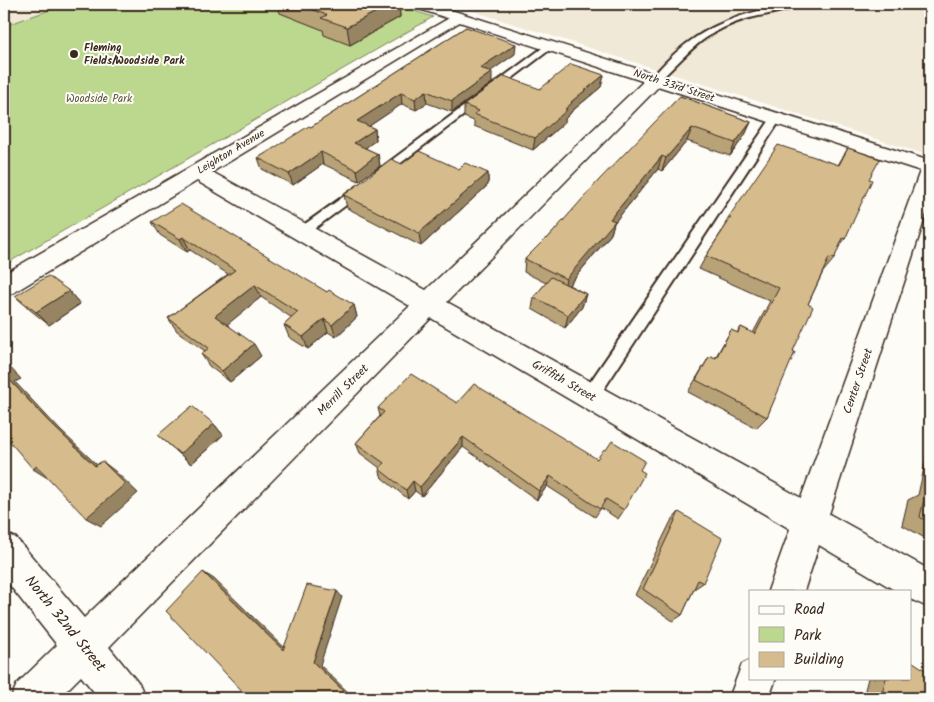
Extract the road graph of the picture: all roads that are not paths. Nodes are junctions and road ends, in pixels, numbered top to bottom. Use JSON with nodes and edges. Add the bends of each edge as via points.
{"nodes":[{"id":1,"x":418,"y":4,"type":"edge"},
{"id":2,"x":798,"y":4,"type":"edge"},
{"id":3,"x":458,"y":17,"type":"junction"},
{"id":4,"x":549,"y":46,"type":"junction"},
{"id":5,"x":655,"y":80,"type":"junction"},
{"id":6,"x":776,"y":119,"type":"junction"},
{"id":7,"x":930,"y":170,"type":"edge"},
{"id":8,"x":197,"y":172,"type":"junction"},
{"id":9,"x":302,"y":232,"type":"junction"},
{"id":10,"x":4,"y":286,"type":"edge"},
{"id":11,"x":430,"y":305,"type":"junction"},
{"id":12,"x":590,"y":396,"type":"junction"},
{"id":13,"x":810,"y":521,"type":"junction"},
{"id":14,"x":4,"y":550,"type":"edge"},
{"id":15,"x":786,"y":590,"type":"edge"},
{"id":16,"x":930,"y":590,"type":"edge"},
{"id":17,"x":82,"y":646,"type":"junction"},
{"id":18,"x":755,"y":680,"type":"edge"},
{"id":19,"x":31,"y":698,"type":"edge"},
{"id":20,"x":125,"y":698,"type":"edge"},
{"id":21,"x":749,"y":698,"type":"edge"}],
"edges":[{"from":1,"to":3,"type":"street","name":"North 33rd Street"},
{"from":2,"to":5,"type":"lane","via":[[748,15],[715,28],[690,44]]},
{"from":3,"to":4,"type":"street","name":"North 33rd Street"},
{"from":3,"to":8,"type":"street","name":"Leighton Avenue"},
{"from":4,"to":5,"type":"street","name":"North 33rd Street"},
{"from":4,"to":9,"type":"lane"},
{"from":5,"to":6,"type":"street","name":"North 33rd Street"},
{"from":5,"to":11,"type":"street","name":"Merrill Street"},
{"from":6,"to":7,"type":"street","name":"North 33rd Street"},
{"from":6,"to":12,"type":"lane"},
{"from":7,"to":13,"type":"street","name":"Center Street"},
{"from":8,"to":9,"type":"street","name":"Griffith Street"},
{"from":8,"to":10,"type":"street","name":"Leighton Avenue"},
{"from":9,"to":11,"type":"street","name":"Griffith Street"},
{"from":11,"to":12,"type":"street","name":"Griffith Street"},
{"from":11,"to":17,"type":"street","name":"Merrill Street"},
{"from":12,"to":13,"type":"street","name":"Griffith Street"},
{"from":13,"to":15,"type":"street","name":"Center Street"},
{"from":13,"to":16,"type":"street","name":"Griffith Street"},
{"from":14,"to":17,"type":"street","name":"North 32nd Street"},
{"from":17,"to":19,"type":"street","name":"Merrill Street"},
{"from":17,"to":20,"type":"street","name":"North 32nd Street"},
{"from":18,"to":21,"type":"street"}]}
